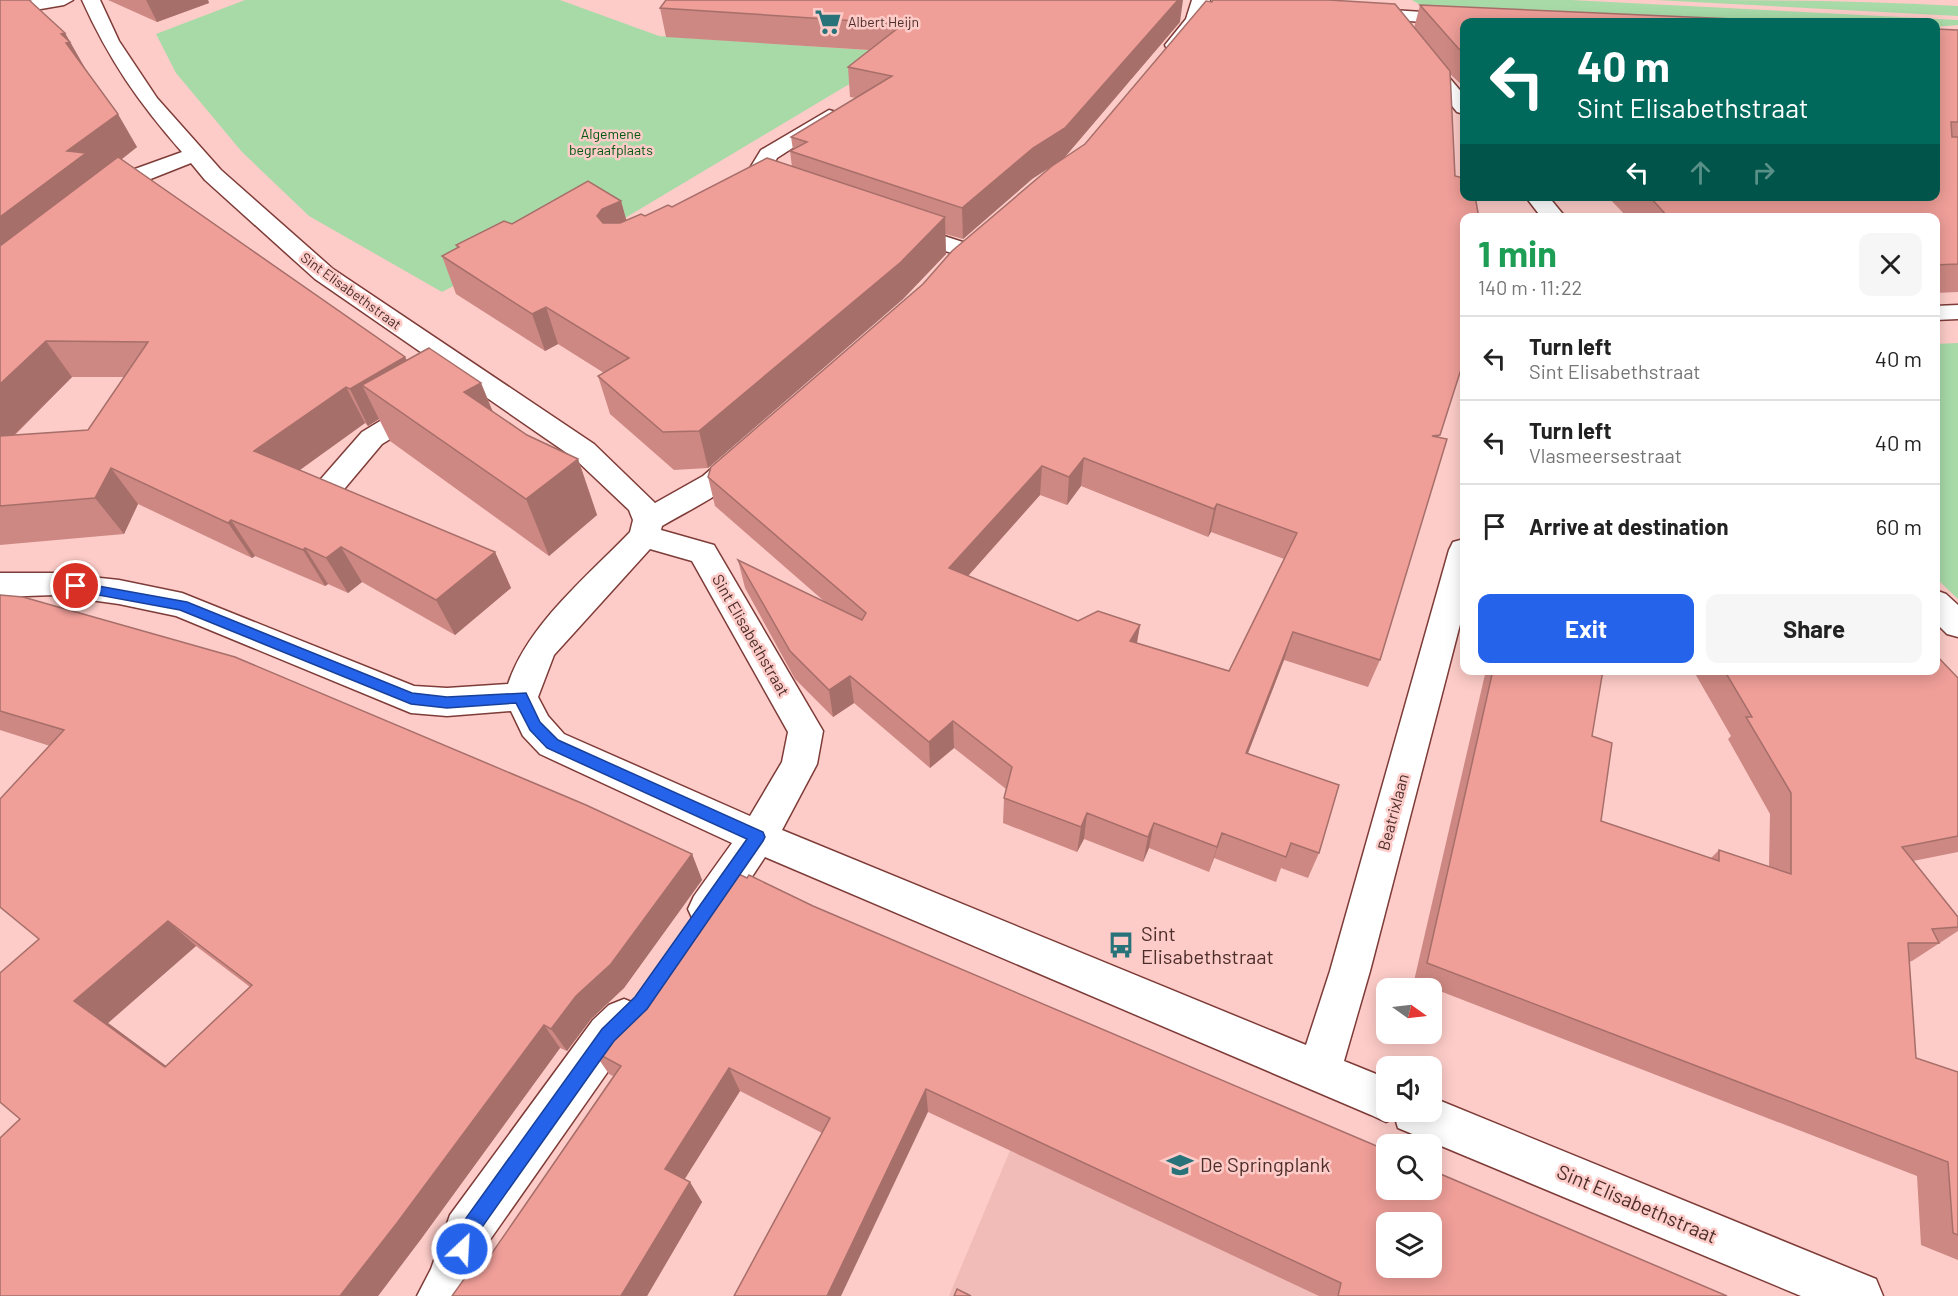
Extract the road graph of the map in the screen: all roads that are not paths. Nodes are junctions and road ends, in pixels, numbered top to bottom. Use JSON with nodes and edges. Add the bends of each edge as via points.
{"nodes":[{"id":1,"x":64,"y":0,"type":"edge"},
{"id":2,"x":91,"y":0,"type":"edge"},
{"id":3,"x":1199,"y":3,"type":"edge"},
{"id":4,"x":1384,"y":7,"type":"edge"},
{"id":5,"x":0,"y":10,"type":"edge"},
{"id":6,"x":1342,"y":12,"type":"edge"},
{"id":7,"x":1471,"y":18,"type":"edge"},
{"id":8,"x":1157,"y":65,"type":"edge"},
{"id":9,"x":1460,"y":103,"type":"edge"},
{"id":10,"x":830,"y":115,"type":"edge"},
{"id":11,"x":195,"y":155,"type":"junction"},
{"id":12,"x":769,"y":183,"type":"junction"},
{"id":13,"x":791,"y":191,"type":"edge"},
{"id":14,"x":737,"y":198,"type":"edge"},
{"id":15,"x":90,"y":213,"type":"edge"},
{"id":16,"x":879,"y":221,"type":"edge"},
{"id":17,"x":967,"y":251,"type":"edge"},
{"id":18,"x":1958,"y":312,"type":"edge"},
{"id":19,"x":1940,"y":313,"type":"edge"},
{"id":20,"x":457,"y":387,"type":"junction"},
{"id":21,"x":757,"y":445,"type":"edge"},
{"id":22,"x":330,"y":487,"type":"edge"},
{"id":23,"x":646,"y":528,"type":"junction"},
{"id":24,"x":1460,"y":565,"type":"edge"},
{"id":25,"x":0,"y":585,"type":"edge"},
{"id":26,"x":1940,"y":607,"type":"edge"},
{"id":27,"x":1958,"y":625,"type":"edge"},
{"id":28,"x":521,"y":697,"type":"junction"},
{"id":29,"x":758,"y":837,"type":"junction"},
{"id":30,"x":687,"y":938,"type":"edge"},
{"id":31,"x":647,"y":994,"type":"edge"},
{"id":32,"x":1319,"y":1072,"type":"junction"},
{"id":33,"x":1376,"y":1096,"type":"edge"},
{"id":34,"x":1438,"y":1122,"type":"edge"},
{"id":35,"x":441,"y":1296,"type":"edge"},
{"id":36,"x":1859,"y":1296,"type":"edge"}],
"edges":[{"from":1,"to":5,"type":"street"},
{"from":2,"to":11,"type":"street","name":"Sint Elisabethstraat","via":[[123,63],[149,102]]},
{"from":3,"to":8,"type":"street","via":[[1195,20]]},
{"from":4,"to":6,"type":"street"},
{"from":4,"to":7,"type":"street"},
{"from":4,"to":9,"type":"street"},
{"from":10,"to":12,"type":"street","via":[[768,154],[761,168]]},
{"from":11,"to":15,"type":"street","via":[[140,174]]},
{"from":11,"to":20,"type":"street","name":"Sint Elisabethstraat","via":[[280,237]]},
{"from":12,"to":13,"type":"street"},
{"from":12,"to":14,"type":"street"},
{"from":16,"to":17,"type":"street"},
{"from":18,"to":19,"type":"street"},
{"from":20,"to":22,"type":"street","via":[[372,438]]},
{"from":20,"to":23,"type":"street","name":"Sint Elisabethstraat","via":[[584,451],[641,505]]},
{"from":21,"to":23,"type":"street","via":[[713,483]]},
{"from":23,"to":28,"type":"street","via":[[542,646]]},
{"from":23,"to":29,"type":"street","name":"Sint Elisabethstraat","via":[[703,553],[806,731],[799,764]]},
{"from":24,"to":32,"type":"street","name":"Beatrixlaan"},
{"from":25,"to":28,"type":"street","via":[[54,584],[182,605],[411,699],[447,702]]},
{"from":26,"to":27,"type":"street"},
{"from":28,"to":29,"type":"street","via":[[535,726],[552,744]]},
{"from":29,"to":30,"type":"street","name":"Sint Elisabethstraat"},
{"from":29,"to":32,"type":"street"},
{"from":31,"to":35,"type":"street","via":[[608,1035],[467,1232],[451,1283]]},
{"from":32,"to":33,"type":"street"},
{"from":34,"to":36,"type":"street","name":"Sint Elisabethstraat"}]}
